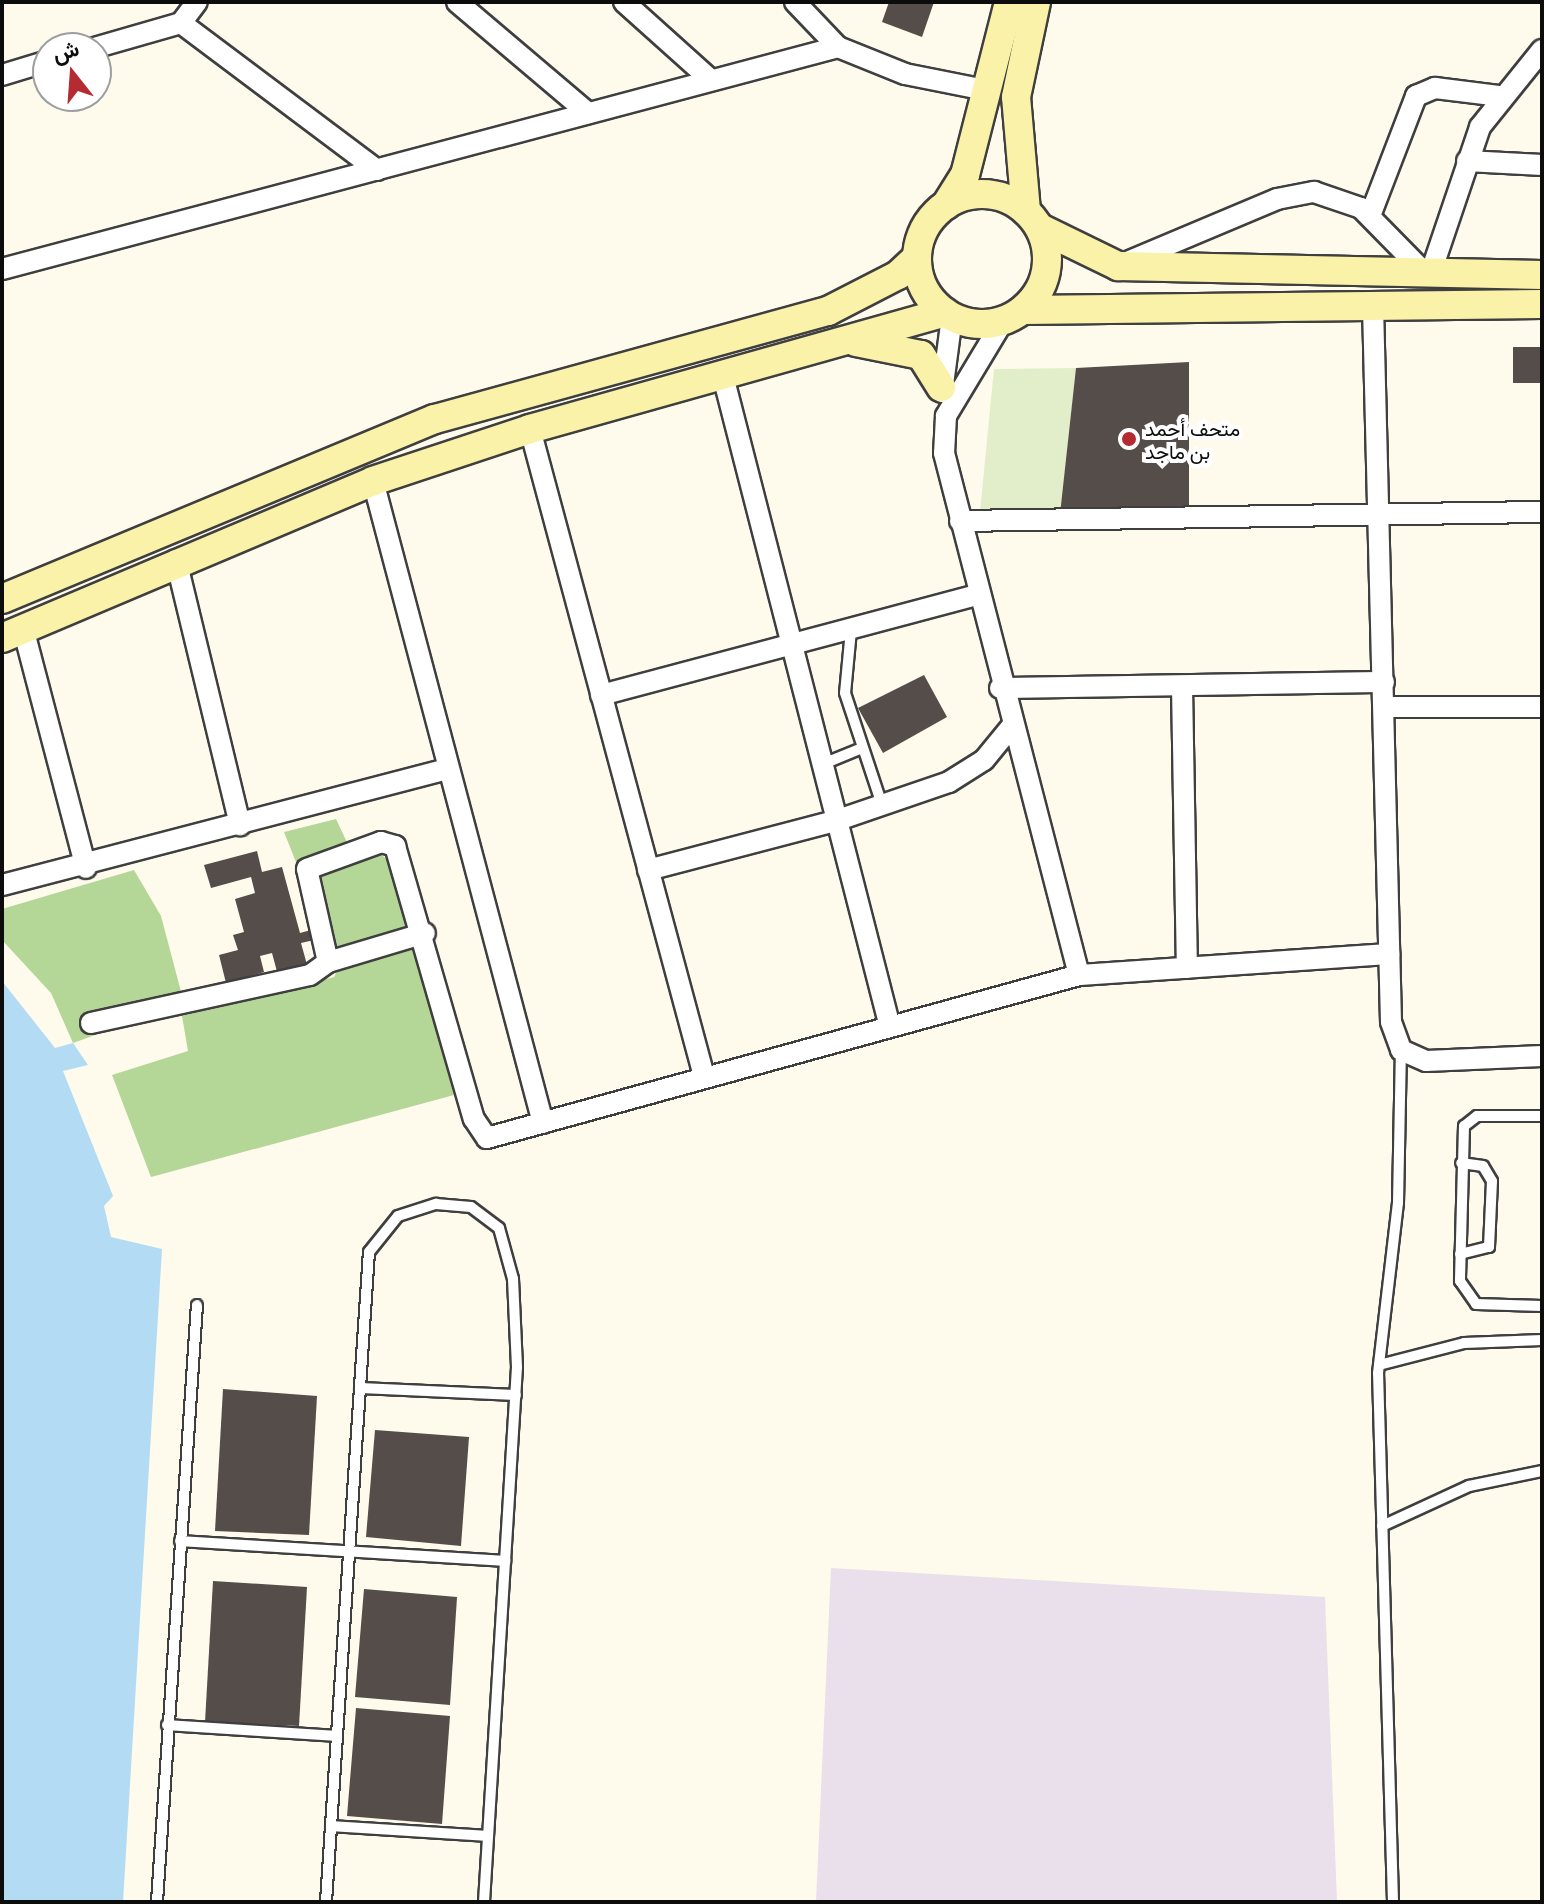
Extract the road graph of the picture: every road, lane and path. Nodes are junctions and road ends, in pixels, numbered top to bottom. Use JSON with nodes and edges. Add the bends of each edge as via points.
{"nodes":[{"id":1,"x":197,"y":2,"type":"edge"},
{"id":2,"x":457,"y":2,"type":"edge"},
{"id":3,"x":624,"y":2,"type":"edge"},
{"id":4,"x":795,"y":2,"type":"edge"},
{"id":5,"x":1009,"y":2,"type":"edge"},
{"id":6,"x":1036,"y":2,"type":"edge"},
{"id":7,"x":181,"y":23,"type":"junction"},
{"id":8,"x":112,"y":43,"type":"edge"},
{"id":9,"x":838,"y":47,"type":"junction"},
{"id":10,"x":1542,"y":50,"type":"edge"},
{"id":11,"x":32,"y":66,"type":"edge"},
{"id":12,"x":2,"y":75,"type":"edge"},
{"id":13,"x":711,"y":80,"type":"junction"},
{"id":14,"x":985,"y":90,"type":"junction"},
{"id":15,"x":1499,"y":96,"type":"junction"},
{"id":16,"x":588,"y":113,"type":"junction"},
{"id":17,"x":1467,"y":161,"type":"junction"},
{"id":18,"x":1542,"y":165,"type":"edge"},
{"id":19,"x":377,"y":170,"type":"junction"},
{"id":20,"x":946,"y":205,"type":"junction"},
{"id":21,"x":1370,"y":216,"type":"junction"},
{"id":22,"x":1033,"y":219,"type":"junction"},
{"id":23,"x":917,"y":257,"type":"junction"},
{"id":24,"x":1118,"y":266,"type":"junction"},
{"id":25,"x":2,"y":269,"type":"edge"},
{"id":26,"x":1428,"y":272,"type":"junction"},
{"id":27,"x":1542,"y":275,"type":"edge"},
{"id":28,"x":1542,"y":304,"type":"edge"},
{"id":29,"x":1373,"y":306,"type":"junction"},
{"id":30,"x":948,"y":314,"type":"junction"},
{"id":31,"x":1013,"y":315,"type":"junction"},
{"id":32,"x":847,"y":341,"type":"junction"},
{"id":33,"x":723,"y":376,"type":"junction"},
{"id":34,"x":941,"y":387,"type":"junction"},
{"id":35,"x":946,"y":416,"type":"junction"},
{"id":36,"x":530,"y":429,"type":"junction"},
{"id":37,"x":373,"y":481,"type":"junction"},
{"id":38,"x":1542,"y":512,"type":"edge"},
{"id":39,"x":1378,"y":513,"type":"junction"},
{"id":40,"x":960,"y":521,"type":"junction"},
{"id":41,"x":176,"y":560,"type":"junction"},
{"id":42,"x":38,"y":584,"type":"junction"},
{"id":43,"x":977,"y":595,"type":"junction"},
{"id":44,"x":2,"y":599,"type":"edge"},
{"id":45,"x":51,"y":615,"type":"junction"},
{"id":46,"x":851,"y":629,"type":"junction"},
{"id":47,"x":13,"y":633,"type":"edge"},
{"id":48,"x":791,"y":645,"type":"junction"},
{"id":49,"x":1384,"y":682,"type":"junction"},
{"id":50,"x":1182,"y":686,"type":"junction"},
{"id":51,"x":1000,"y":688,"type":"junction"},
{"id":52,"x":601,"y":695,"type":"junction"},
{"id":53,"x":1384,"y":707,"type":"junction"},
{"id":54,"x":1542,"y":707,"type":"edge"},
{"id":55,"x":1011,"y":727,"type":"junction"},
{"id":56,"x":862,"y":748,"type":"junction"},
{"id":57,"x":823,"y":764,"type":"junction"},
{"id":58,"x":448,"y":769,"type":"junction"},
{"id":59,"x":882,"y":805,"type":"junction"},
{"id":60,"x":838,"y":820,"type":"junction"},
{"id":61,"x":240,"y":825,"type":"junction"},
{"id":62,"x":86,"y":868,"type":"junction"},
{"id":63,"x":648,"y":870,"type":"junction"},
{"id":64,"x":2,"y":885,"type":"edge"},
{"id":65,"x":425,"y":933,"type":"junction"},
{"id":66,"x":1389,"y":954,"type":"junction"},
{"id":67,"x":328,"y":962,"type":"junction"},
{"id":68,"x":1187,"y":968,"type":"junction"},
{"id":69,"x":1079,"y":975,"type":"junction"},
{"id":70,"x":91,"y":1023,"type":"dead end"},
{"id":71,"x":890,"y":1027,"type":"junction"},
{"id":72,"x":1401,"y":1050,"type":"junction"},
{"id":73,"x":1542,"y":1056,"type":"edge"},
{"id":74,"x":704,"y":1076,"type":"junction"},
{"id":75,"x":1542,"y":1116,"type":"edge"},
{"id":76,"x":543,"y":1123,"type":"junction"},
{"id":77,"x":1461,"y":1163,"type":"junction"},
{"id":78,"x":1460,"y":1254,"type":"junction"},
{"id":79,"x":197,"y":1305,"type":"dead end"},
{"id":80,"x":1542,"y":1306,"type":"edge"},
{"id":81,"x":1542,"y":1340,"type":"edge"},
{"id":82,"x":1379,"y":1365,"type":"junction"},
{"id":83,"x":360,"y":1388,"type":"junction"},
{"id":84,"x":516,"y":1395,"type":"junction"},
{"id":85,"x":1542,"y":1471,"type":"edge"},
{"id":86,"x":1382,"y":1526,"type":"junction"},
{"id":87,"x":180,"y":1541,"type":"junction"},
{"id":88,"x":349,"y":1551,"type":"junction"},
{"id":89,"x":505,"y":1561,"type":"junction"},
{"id":90,"x":167,"y":1725,"type":"junction"},
{"id":91,"x":337,"y":1736,"type":"junction"},
{"id":92,"x":331,"y":1826,"type":"junction"},
{"id":93,"x":488,"y":1836,"type":"junction"},
{"id":94,"x":157,"y":1902,"type":"edge"},
{"id":95,"x":326,"y":1902,"type":"edge"},
{"id":96,"x":484,"y":1902,"type":"edge"},
{"id":97,"x":1393,"y":1902,"type":"edge"}],
"edges":[{"from":1,"to":7,"type":"street"},
{"from":2,"to":16,"type":"street"},
{"from":3,"to":13,"type":"street"},
{"from":4,"to":9,"type":"street"},
{"from":5,"to":14,"type":"street"},
{"from":6,"to":22,"type":"street","via":[[1016,97]]},
{"from":7,"to":8,"type":"street"},
{"from":7,"to":19,"type":"street"},
{"from":9,"to":13,"type":"street"},
{"from":9,"to":14,"type":"street","via":[[905,74]]},
{"from":10,"to":15,"type":"street"},
{"from":11,"to":12,"type":"street"},
{"from":13,"to":16,"type":"street"},
{"from":14,"to":20,"type":"street","via":[[965,175]]},
{"from":15,"to":17,"type":"street"},
{"from":15,"to":21,"type":"street","via":[[1435,88],[1416,96]]},
{"from":16,"to":19,"type":"street"},
{"from":17,"to":18,"type":"street"},
{"from":17,"to":26,"type":"street"},
{"from":19,"to":25,"type":"street"},
{"from":20,"to":22,"type":"street","via":[[987,194]]},
{"from":20,"to":23,"type":"street","via":[[931,219]]},
{"from":21,"to":24,"type":"street","via":[[1338,197],[1289,195]]},
{"from":21,"to":26,"type":"street"},
{"from":22,"to":24,"type":"street"},
{"from":22,"to":31,"type":"street","via":[[1046,272]]},
{"from":23,"to":30,"type":"street","via":[[925,291]]},
{"from":23,"to":42,"type":"street","via":[[898,275],[828,311],[435,419]]},
{"from":24,"to":26,"type":"street"},
{"from":26,"to":27,"type":"street"},
{"from":28,"to":29,"type":"street"},
{"from":29,"to":31,"type":"street"},
{"from":29,"to":39,"type":"street"},
{"from":30,"to":31,"type":"street"},
{"from":30,"to":32,"type":"street"},
{"from":30,"to":34,"type":"street"},
{"from":31,"to":35,"type":"street"},
{"from":32,"to":33,"type":"street"},
{"from":32,"to":34,"type":"street","via":[[921,355]]},
{"from":33,"to":36,"type":"street"},
{"from":33,"to":48,"type":"street"},
{"from":34,"to":35,"type":"street"},
{"from":35,"to":40,"type":"street","via":[[944,453]]},
{"from":36,"to":37,"type":"street"},
{"from":36,"to":52,"type":"street"},
{"from":37,"to":41,"type":"street"},
{"from":37,"to":58,"type":"street"},
{"from":38,"to":39,"type":"street"},
{"from":39,"to":40,"type":"street"},
{"from":39,"to":49,"type":"street"},
{"from":40,"to":43,"type":"street"},
{"from":41,"to":45,"type":"street"},
{"from":41,"to":61,"type":"street"},
{"from":42,"to":44,"type":"street"},
{"from":42,"to":45,"type":"street"},
{"from":43,"to":46,"type":"street"},
{"from":43,"to":51,"type":"street"},
{"from":45,"to":47,"type":"street"},
{"from":46,"to":48,"type":"street"},
{"from":46,"to":56,"type":"lane","via":[[845,693]]},
{"from":47,"to":62,"type":"street"},
{"from":48,"to":52,"type":"street"},
{"from":48,"to":57,"type":"street"},
{"from":49,"to":50,"type":"street"},
{"from":49,"to":53,"type":"street"},
{"from":50,"to":51,"type":"street"},
{"from":50,"to":68,"type":"street"},
{"from":51,"to":55,"type":"street"},
{"from":52,"to":63,"type":"street"},
{"from":53,"to":54,"type":"street"},
{"from":53,"to":66,"type":"street"},
{"from":55,"to":59,"type":"street","via":[[971,770]]},
{"from":55,"to":69,"type":"street"},
{"from":56,"to":57,"type":"lane"},
{"from":56,"to":59,"type":"lane"},
{"from":57,"to":60,"type":"street"},
{"from":58,"to":61,"type":"street"},
{"from":58,"to":76,"type":"street"},
{"from":59,"to":60,"type":"street"},
{"from":60,"to":63,"type":"street"},
{"from":60,"to":71,"type":"street"},
{"from":61,"to":62,"type":"street"},
{"from":62,"to":64,"type":"street"},
{"from":63,"to":74,"type":"street"},
{"from":65,"to":67,"type":"street"},
{"from":65,"to":67,"type":"street","via":[[395,846],[381,842],[316,860],[305,883]]},
{"from":65,"to":76,"type":"street","via":[[481,1134],[487,1138]]},
{"from":66,"to":68,"type":"street"},
{"from":66,"to":72,"type":"street","via":[[1391,1022]]},
{"from":67,"to":70,"type":"street","via":[[310,975]]},
{"from":68,"to":69,"type":"street"},
{"from":69,"to":71,"type":"street"},
{"from":71,"to":74,"type":"street"},
{"from":72,"to":73,"type":"street","via":[[1426,1061]]},
{"from":72,"to":82,"type":"lane","via":[[1398,1203]]},
{"from":74,"to":76,"type":"street"},
{"from":75,"to":77,"type":"lane","via":[[1470,1120],[1461,1134]]},
{"from":77,"to":78,"type":"lane"},
{"from":77,"to":78,"type":"lane","via":[[1483,1166],[1492,1181],[1489,1247]]},
{"from":78,"to":80,"type":"lane","via":[[1460,1287],[1470,1301]]},
{"from":79,"to":87,"type":"lane"},
{"from":81,"to":82,"type":"lane","via":[[1464,1343]]},
{"from":82,"to":86,"type":"lane"},
{"from":83,"to":84,"type":"lane"},
{"from":83,"to":84,"type":"lane","via":[[369,1252],[398,1216],[436,1204],[471,1207],[499,1228],[513,1279]]},
{"from":83,"to":88,"type":"lane"},
{"from":84,"to":89,"type":"lane"},
{"from":85,"to":86,"type":"lane","via":[[1469,1486]]},
{"from":86,"to":97,"type":"lane"},
{"from":87,"to":88,"type":"lane"},
{"from":87,"to":90,"type":"lane"},
{"from":88,"to":89,"type":"lane"},
{"from":88,"to":91,"type":"lane"},
{"from":89,"to":93,"type":"lane"},
{"from":90,"to":91,"type":"lane"},
{"from":90,"to":94,"type":"lane"},
{"from":91,"to":92,"type":"lane"},
{"from":92,"to":93,"type":"lane"},
{"from":92,"to":95,"type":"lane"},
{"from":93,"to":96,"type":"lane"}]}
